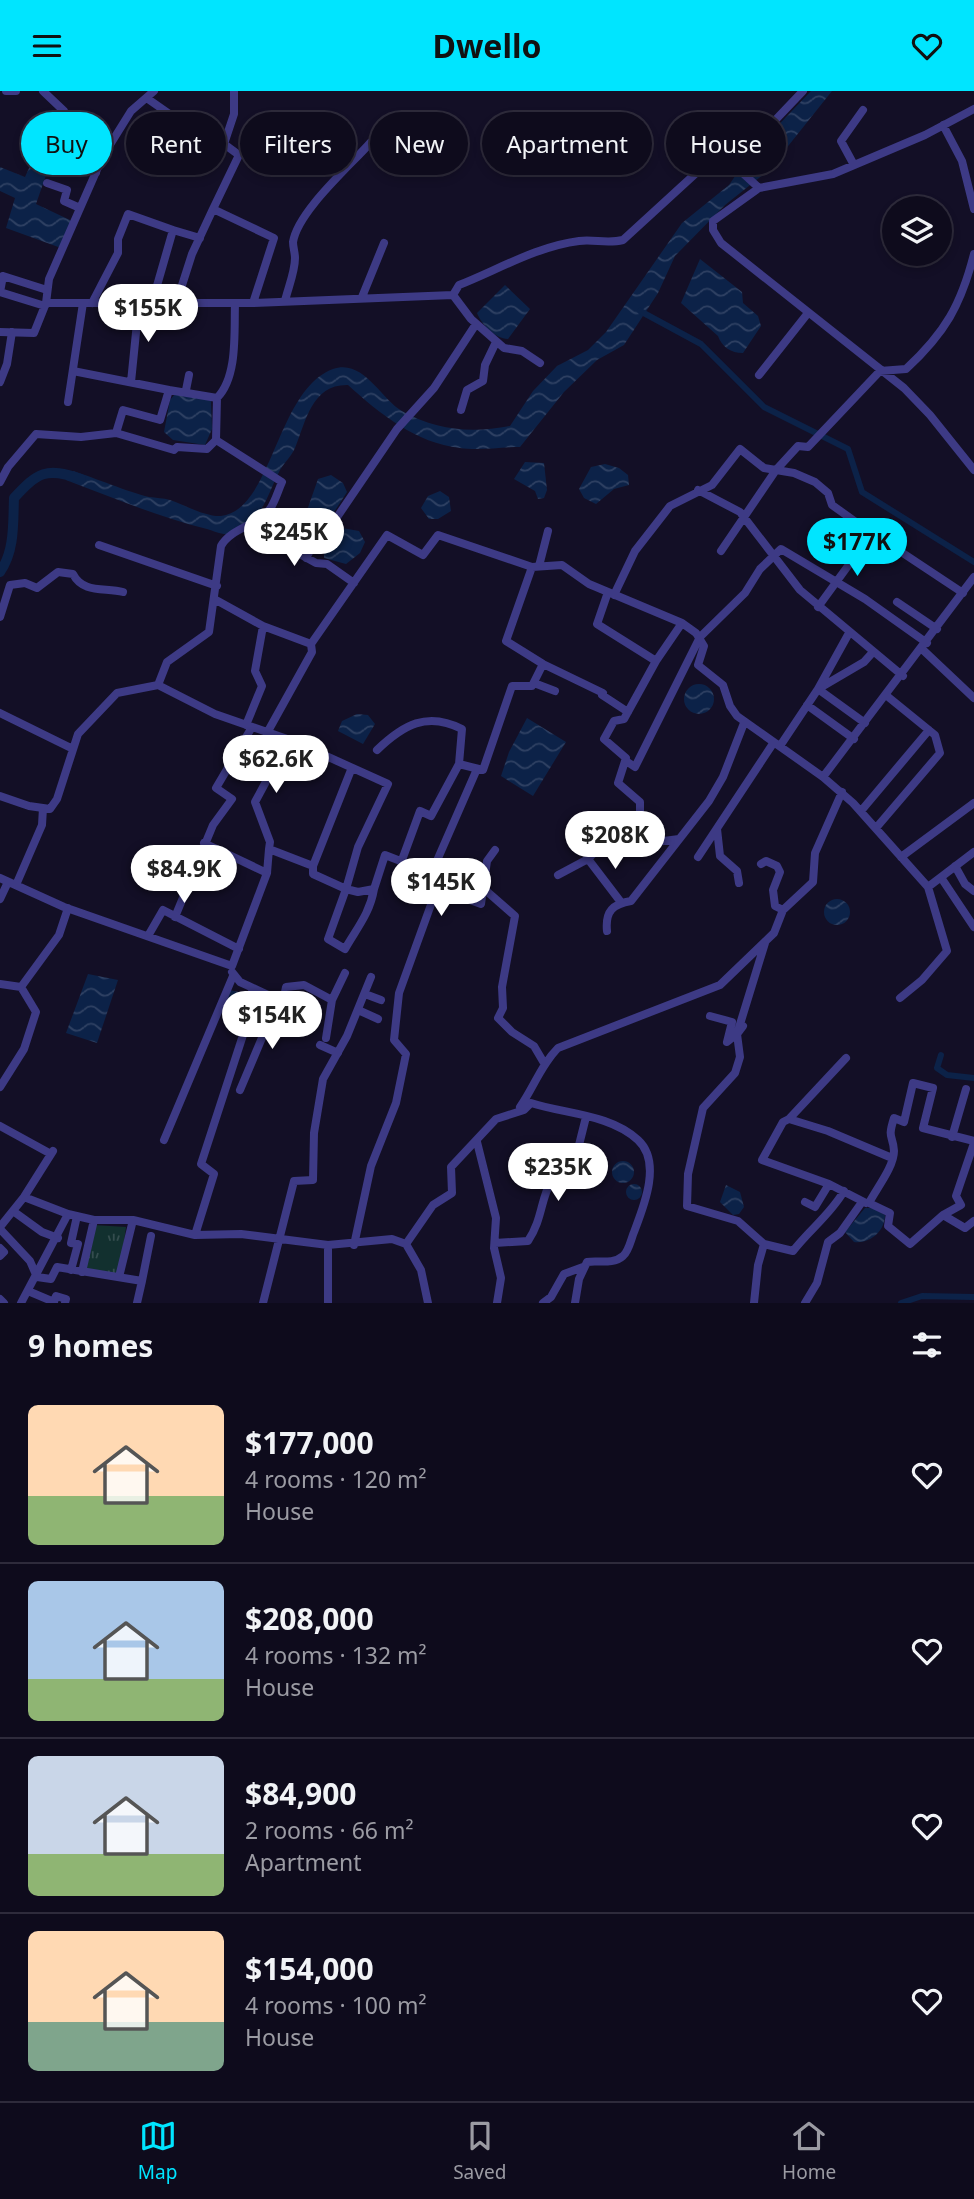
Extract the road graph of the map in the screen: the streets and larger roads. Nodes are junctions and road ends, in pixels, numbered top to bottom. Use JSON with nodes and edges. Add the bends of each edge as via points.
{"nodes":[{"id":1,"x":6,"y":91,"type":"edge"},
{"id":2,"x":16,"y":91,"type":"edge"},
{"id":3,"x":43,"y":91,"type":"edge"},
{"id":4,"x":154,"y":91,"type":"edge"},
{"id":5,"x":234,"y":91,"type":"edge"},
{"id":6,"x":803,"y":91,"type":"edge"},
{"id":7,"x":148,"y":99,"type":"junction"},
{"id":8,"x":974,"y":109,"type":"edge"},
{"id":9,"x":863,"y":110,"type":"dead end"},
{"id":10,"x":64,"y":112,"type":"edge"},
{"id":11,"x":167,"y":112,"type":"edge"},
{"id":12,"x":783,"y":112,"type":"edge"},
{"id":13,"x":943,"y":125,"type":"junction"},
{"id":14,"x":226,"y":138,"type":"edge"},
{"id":15,"x":112,"y":142,"type":"edge"},
{"id":16,"x":370,"y":143,"type":"edge"},
{"id":17,"x":226,"y":146,"type":"edge"},
{"id":18,"x":854,"y":165,"type":"junction"},
{"id":19,"x":95,"y":175,"type":"edge"},
{"id":20,"x":694,"y":175,"type":"edge"},
{"id":21,"x":744,"y":175,"type":"edge"},
{"id":22,"x":47,"y":183,"type":"dead end"},
{"id":23,"x":756,"y":186,"type":"junction"},
{"id":24,"x":80,"y":208,"type":"junction"},
{"id":25,"x":213,"y":209,"type":"junction"},
{"id":26,"x":974,"y":209,"type":"edge"},
{"id":27,"x":173,"y":230,"type":"junction"},
{"id":28,"x":200,"y":238,"type":"junction"},
{"id":29,"x":384,"y":243,"type":"dead end"},
{"id":30,"x":974,"y":254,"type":"edge"},
{"id":31,"x":0,"y":288,"type":"edge"},
{"id":32,"x":47,"y":290,"type":"junction"},
{"id":33,"x":453,"y":295,"type":"junction"},
{"id":34,"x":362,"y":297,"type":"junction"},
{"id":35,"x":285,"y":301,"type":"junction"},
{"id":36,"x":87,"y":303,"type":"junction"},
{"id":37,"x":139,"y":303,"type":"junction"},
{"id":38,"x":152,"y":303,"type":"junction"},
{"id":39,"x":235,"y":303,"type":"junction"},
{"id":40,"x":253,"y":303,"type":"junction"},
{"id":41,"x":45,"y":304,"type":"junction"},
{"id":42,"x":176,"y":304,"type":"junction"},
{"id":43,"x":808,"y":313,"type":"junction"},
{"id":44,"x":476,"y":324,"type":"junction"},
{"id":45,"x":0,"y":332,"type":"edge"},
{"id":46,"x":12,"y":332,"type":"junction"},
{"id":47,"x":496,"y":342,"type":"junction"},
{"id":48,"x":540,"y":363,"type":"dead end"},
{"id":49,"x":73,"y":371,"type":"junction"},
{"id":50,"x":880,"y":371,"type":"junction"},
{"id":51,"x":189,"y":375,"type":"dead end"},
{"id":52,"x":759,"y":375,"type":"dead end"},
{"id":53,"x":0,"y":382,"type":"edge"},
{"id":54,"x":131,"y":382,"type":"junction"},
{"id":55,"x":169,"y":390,"type":"junction"},
{"id":56,"x":186,"y":390,"type":"junction"},
{"id":57,"x":217,"y":398,"type":"junction"},
{"id":58,"x":68,"y":403,"type":"dead end"},
{"id":59,"x":461,"y":410,"type":"dead end"},
{"id":60,"x":116,"y":433,"type":"junction"},
{"id":61,"x":216,"y":440,"type":"junction"},
{"id":62,"x":974,"y":455,"type":"edge"},
{"id":63,"x":967,"y":463,"type":"junction"},
{"id":64,"x":776,"y":470,"type":"junction"},
{"id":65,"x":974,"y":471,"type":"edge"},
{"id":66,"x":0,"y":482,"type":"edge"},
{"id":67,"x":698,"y":490,"type":"junction"},
{"id":68,"x":743,"y":516,"type":"junction"},
{"id":69,"x":853,"y":520,"type":"junction"},
{"id":70,"x":249,"y":526,"type":"junction"},
{"id":71,"x":548,"y":531,"type":"dead end"},
{"id":72,"x":872,"y":533,"type":"junction"},
{"id":73,"x":837,"y":541,"type":"dead end"},
{"id":74,"x":99,"y":545,"type":"dead end"},
{"id":75,"x":721,"y":551,"type":"dead end"},
{"id":76,"x":774,"y":555,"type":"junction"},
{"id":77,"x":306,"y":558,"type":"junction"},
{"id":78,"x":535,"y":567,"type":"junction"},
{"id":79,"x":973,"y":579,"type":"edge"},
{"id":80,"x":836,"y":582,"type":"junction"},
{"id":81,"x":354,"y":583,"type":"junction"},
{"id":82,"x":217,"y":586,"type":"junction"},
{"id":83,"x":123,"y":592,"type":"dead end"},
{"id":84,"x":611,"y":593,"type":"junction"},
{"id":85,"x":962,"y":593,"type":"junction"},
{"id":86,"x":216,"y":600,"type":"junction"},
{"id":87,"x":897,"y":602,"type":"dead end"},
{"id":88,"x":818,"y":607,"type":"junction"},
{"id":89,"x":0,"y":618,"type":"edge"},
{"id":90,"x":682,"y":623,"type":"junction"},
{"id":91,"x":263,"y":626,"type":"junction"},
{"id":92,"x":937,"y":629,"type":"junction"},
{"id":93,"x":849,"y":633,"type":"junction"},
{"id":94,"x":700,"y":638,"type":"junction"},
{"id":95,"x":311,"y":644,"type":"junction"},
{"id":96,"x":924,"y":646,"type":"junction"},
{"id":97,"x":873,"y":652,"type":"junction"},
{"id":98,"x":656,"y":661,"type":"junction"},
{"id":99,"x":543,"y":664,"type":"junction"},
{"id":100,"x":903,"y":675,"type":"junction"},
{"id":101,"x":534,"y":683,"type":"junction"},
{"id":102,"x":158,"y":685,"type":"junction"},
{"id":103,"x":818,"y":689,"type":"junction"},
{"id":104,"x":555,"y":691,"type":"dead end"},
{"id":105,"x":887,"y":696,"type":"junction"},
{"id":106,"x":974,"y":698,"type":"edge"},
{"id":107,"x":807,"y":705,"type":"junction"},
{"id":108,"x":628,"y":712,"type":"junction"},
{"id":109,"x":0,"y":713,"type":"edge"},
{"id":110,"x":744,"y":723,"type":"junction"},
{"id":111,"x":866,"y":723,"type":"junction"},
{"id":112,"x":249,"y":726,"type":"junction"},
{"id":113,"x":929,"y":730,"type":"junction"},
{"id":114,"x":270,"y":734,"type":"junction"},
{"id":115,"x":854,"y":739,"type":"junction"},
{"id":116,"x":777,"y":744,"type":"junction"},
{"id":117,"x":71,"y":748,"type":"junction"},
{"id":118,"x":377,"y":750,"type":"dead end"},
{"id":119,"x":626,"y":761,"type":"junction"},
{"id":120,"x":459,"y":764,"type":"junction"},
{"id":121,"x":477,"y":768,"type":"junction"},
{"id":122,"x":351,"y":770,"type":"junction"},
{"id":123,"x":823,"y":778,"type":"junction"},
{"id":124,"x":842,"y":792,"type":"junction"},
{"id":125,"x":0,"y":796,"type":"edge"},
{"id":126,"x":974,"y":803,"type":"edge"},
{"id":127,"x":43,"y":808,"type":"junction"},
{"id":128,"x":861,"y":811,"type":"junction"},
{"id":129,"x":876,"y":828,"type":"junction"},
{"id":130,"x":716,"y":829,"type":"junction"},
{"id":131,"x":612,"y":835,"type":"junction"},
{"id":132,"x":679,"y":839,"type":"junction"},
{"id":133,"x":204,"y":843,"type":"junction"},
{"id":134,"x":269,"y":849,"type":"junction"},
{"id":135,"x":495,"y":850,"type":"dead end"},
{"id":136,"x":974,"y":852,"type":"edge"},
{"id":137,"x":698,"y":857,"type":"dead end"},
{"id":138,"x":901,"y":857,"type":"junction"},
{"id":139,"x":588,"y":859,"type":"junction"},
{"id":140,"x":402,"y":860,"type":"junction"},
{"id":141,"x":761,"y":864,"type":"dead end"},
{"id":142,"x":313,"y":866,"type":"junction"},
{"id":143,"x":955,"y":866,"type":"junction"},
{"id":144,"x":432,"y":872,"type":"junction"},
{"id":145,"x":267,"y":873,"type":"junction"},
{"id":146,"x":558,"y":875,"type":"dead end"},
{"id":147,"x":942,"y":879,"type":"junction"},
{"id":148,"x":8,"y":882,"type":"edge"},
{"id":149,"x":739,"y":883,"type":"dead end"},
{"id":150,"x":928,"y":887,"type":"junction"},
{"id":151,"x":483,"y":888,"type":"junction"},
{"id":152,"x":346,"y":889,"type":"junction"},
{"id":153,"x":374,"y":889,"type":"junction"},
{"id":154,"x":974,"y":891,"type":"edge"},
{"id":155,"x":0,"y":899,"type":"edge"},
{"id":156,"x":620,"y":901,"type":"junction"},
{"id":157,"x":68,"y":908,"type":"junction"},
{"id":158,"x":783,"y":910,"type":"junction"},
{"id":159,"x":175,"y":917,"type":"junction"},
{"id":160,"x":974,"y":927,"type":"edge"},
{"id":161,"x":607,"y":931,"type":"dead end"},
{"id":162,"x":148,"y":936,"type":"junction"},
{"id":163,"x":766,"y":941,"type":"junction"},
{"id":164,"x":239,"y":949,"type":"junction"},
{"id":165,"x":232,"y":966,"type":"junction"},
{"id":166,"x":345,"y":973,"type":"dead end"},
{"id":167,"x":233,"y":976,"type":"junction"},
{"id":168,"x":371,"y":977,"type":"dead end"},
{"id":169,"x":0,"y":984,"type":"edge"},
{"id":170,"x":21,"y":987,"type":"junction"},
{"id":171,"x":253,"y":988,"type":"junction"},
{"id":172,"x":365,"y":994,"type":"junction"},
{"id":173,"x":900,"y":998,"type":"dead end"},
{"id":174,"x":278,"y":1000,"type":"junction"},
{"id":175,"x":332,"y":1000,"type":"junction"},
{"id":176,"x":382,"y":1000,"type":"dead end"},
{"id":177,"x":358,"y":1010,"type":"junction"},
{"id":178,"x":710,"y":1016,"type":"dead end"},
{"id":179,"x":378,"y":1019,"type":"dead end"},
{"id":180,"x":743,"y":1026,"type":"dead end"},
{"id":181,"x":737,"y":1034,"type":"junction"},
{"id":182,"x":338,"y":1053,"type":"junction"},
{"id":183,"x":846,"y":1058,"type":"dead end"},
{"id":184,"x":544,"y":1063,"type":"junction"},
{"id":185,"x":0,"y":1087,"type":"edge"},
{"id":186,"x":966,"y":1089,"type":"dead end"},
{"id":187,"x":240,"y":1090,"type":"dead end"},
{"id":188,"x":516,"y":1112,"type":"junction"},
{"id":189,"x":586,"y":1117,"type":"junction"},
{"id":190,"x":789,"y":1119,"type":"junction"},
{"id":191,"x":4,"y":1128,"type":"edge"},
{"id":192,"x":952,"y":1137,"type":"junction"},
{"id":193,"x":0,"y":1139,"type":"edge"},
{"id":194,"x":163,"y":1140,"type":"dead end"},
{"id":195,"x":477,"y":1142,"type":"junction"},
{"id":196,"x":974,"y":1142,"type":"edge"},
{"id":197,"x":892,"y":1158,"type":"junction"},
{"id":198,"x":829,"y":1184,"type":"junction"},
{"id":199,"x":844,"y":1191,"type":"junction"},
{"id":200,"x":24,"y":1197,"type":"junction"},
{"id":201,"x":805,"y":1202,"type":"dead end"},
{"id":202,"x":865,"y":1203,"type":"junction"},
{"id":203,"x":13,"y":1211,"type":"junction"},
{"id":204,"x":73,"y":1215,"type":"junction"},
{"id":205,"x":943,"y":1215,"type":"junction"},
{"id":206,"x":94,"y":1220,"type":"junction"},
{"id":207,"x":133,"y":1220,"type":"junction"},
{"id":208,"x":974,"y":1221,"type":"edge"},
{"id":209,"x":0,"y":1228,"type":"edge"},
{"id":210,"x":195,"y":1235,"type":"junction"},
{"id":211,"x":150,"y":1236,"type":"dead end"},
{"id":212,"x":58,"y":1238,"type":"junction"},
{"id":213,"x":278,"y":1238,"type":"junction"},
{"id":214,"x":495,"y":1243,"type":"junction"},
{"id":215,"x":406,"y":1244,"type":"junction"},
{"id":216,"x":764,"y":1244,"type":"junction"},
{"id":217,"x":328,"y":1245,"type":"junction"},
{"id":218,"x":354,"y":1245,"type":"junction"},
{"id":219,"x":0,"y":1248,"type":"edge"},
{"id":220,"x":0,"y":1256,"type":"edge"},
{"id":221,"x":583,"y":1267,"type":"junction"},
{"id":222,"x":71,"y":1270,"type":"junction"},
{"id":223,"x":82,"y":1272,"type":"junction"},
{"id":224,"x":37,"y":1277,"type":"junction"},
{"id":225,"x":119,"y":1277,"type":"junction"},
{"id":226,"x":142,"y":1280,"type":"junction"},
{"id":227,"x":28,"y":1291,"type":"junction"},
{"id":228,"x":0,"y":1299,"type":"edge"},
{"id":229,"x":4,"y":1303,"type":"edge"},
{"id":230,"x":22,"y":1303,"type":"edge"},
{"id":231,"x":65,"y":1303,"type":"edge"},
{"id":232,"x":137,"y":1303,"type":"edge"},
{"id":233,"x":263,"y":1303,"type":"edge"},
{"id":234,"x":328,"y":1303,"type":"edge"},
{"id":235,"x":428,"y":1303,"type":"edge"},
{"id":236,"x":497,"y":1303,"type":"edge"},
{"id":237,"x":543,"y":1303,"type":"edge"},
{"id":238,"x":575,"y":1303,"type":"edge"},
{"id":239,"x":754,"y":1303,"type":"edge"},
{"id":240,"x":805,"y":1303,"type":"edge"}],
"edges":[{"from":1,"to":2,"type":"street"},
{"from":3,"to":10,"type":"street"},
{"from":4,"to":7,"type":"street"},
{"from":5,"to":14,"type":"street","via":[[234,114]]},
{"from":6,"to":12,"type":"street"},
{"from":7,"to":11,"type":"street"},
{"from":7,"to":15,"type":"street","via":[[131,111]]},
{"from":8,"to":13,"type":"street"},
{"from":9,"to":18,"type":"street","via":[[841,141]]},
{"from":13,"to":18,"type":"street"},
{"from":13,"to":26,"type":"street","via":[[962,161]]},
{"from":16,"to":35,"type":"street","via":[[300,223]]},
{"from":17,"to":25,"type":"street","via":[[239,156]]},
{"from":18,"to":23,"type":"street","via":[[833,174]]},
{"from":19,"to":24,"type":"street"},
{"from":20,"to":33,"type":"street","via":[[623,240],[605,244],[581,240],[548,248],[459,285]]},
{"from":21,"to":23,"type":"street"},
{"from":22,"to":24,"type":"street","via":[[67,190],[64,201]]},
{"from":23,"to":43,"type":"street","via":[[713,221],[713,230],[721,243]]},
{"from":24,"to":32,"type":"street"},
{"from":25,"to":28,"type":"street"},
{"from":25,"to":40,"type":"street","via":[[274,238]]},
{"from":27,"to":28,"type":"street"},
{"from":27,"to":36,"type":"street","via":[[128,214],[118,253]]},
{"from":27,"to":38,"type":"street"},
{"from":28,"to":42,"type":"street"},
{"from":29,"to":34,"type":"street"},
{"from":30,"to":50,"type":"street","via":[[964,294],[945,329],[906,369]]},
{"from":31,"to":32,"type":"street","via":[[2,276]]},
{"from":31,"to":41,"type":"street"},
{"from":32,"to":41,"type":"street"},
{"from":33,"to":34,"type":"street"},
{"from":33,"to":44,"type":"street"},
{"from":34,"to":35,"type":"street"},
{"from":35,"to":40,"type":"street"},
{"from":36,"to":37,"type":"street"},
{"from":36,"to":41,"type":"street"},
{"from":36,"to":49,"type":"street"},
{"from":37,"to":38,"type":"street"},
{"from":37,"to":54,"type":"street"},
{"from":38,"to":42,"type":"street"},
{"from":39,"to":40,"type":"street"},
{"from":39,"to":42,"type":"street"},
{"from":39,"to":57,"type":"street","via":[[231,368]]},
{"from":41,"to":46,"type":"street","via":[[34,333]]},
{"from":43,"to":50,"type":"street"},
{"from":43,"to":52,"type":"street"},
{"from":44,"to":47,"type":"street"},
{"from":44,"to":77,"type":"street","via":[[434,388],[397,429]]},
{"from":45,"to":46,"type":"street"},
{"from":46,"to":53,"type":"street"},
{"from":47,"to":48,"type":"street"},
{"from":47,"to":59,"type":"street","via":[[483,381],[467,390]]},
{"from":49,"to":54,"type":"street"},
{"from":49,"to":58,"type":"street"},
{"from":50,"to":63,"type":"street","via":[[930,415]]},
{"from":50,"to":64,"type":"street","via":[[808,447],[798,446]]},
{"from":51,"to":56,"type":"street"},
{"from":54,"to":55,"type":"street"},
{"from":55,"to":56,"type":"street"},
{"from":55,"to":60,"type":"street","via":[[160,420],[123,410]]},
{"from":56,"to":57,"type":"street"},
{"from":57,"to":61,"type":"street"},
{"from":60,"to":61,"type":"street","via":[[174,450],[207,449]]},
{"from":60,"to":66,"type":"street","via":[[81,437],[36,434]]},
{"from":61,"to":70,"type":"street","via":[[281,479],[270,509]]},
{"from":62,"to":63,"type":"street"},
{"from":63,"to":65,"type":"street"},
{"from":64,"to":67,"type":"street","via":[[764,468],[740,449],[712,485]]},
{"from":64,"to":68,"type":"street"},
{"from":64,"to":69,"type":"street","via":[[815,482],[828,493],[832,505]]},
{"from":67,"to":68,"type":"street"},
{"from":67,"to":84,"type":"street","via":[[670,506],[635,551]]},
{"from":68,"to":75,"type":"street"},
{"from":68,"to":76,"type":"street"},
{"from":69,"to":72,"type":"street"},
{"from":69,"to":73,"type":"street"},
{"from":70,"to":77,"type":"street"},
{"from":70,"to":82,"type":"street","via":[[226,537],[221,546]]},
{"from":71,"to":78,"type":"street"},
{"from":72,"to":80,"type":"street"},
{"from":72,"to":85,"type":"street"},
{"from":74,"to":82,"type":"street"},
{"from":76,"to":80,"type":"street","via":[[781,549]]},
{"from":76,"to":88,"type":"street"},
{"from":76,"to":94,"type":"street","via":[[745,593]]},
{"from":77,"to":81,"type":"street","via":[[327,564]]},
{"from":78,"to":81,"type":"street","via":[[438,535],[423,555],[387,535]]},
{"from":78,"to":84,"type":"street","via":[[562,565]]},
{"from":78,"to":99,"type":"street","via":[[506,641]]},
{"from":79,"to":85,"type":"street"},
{"from":80,"to":88,"type":"street"},
{"from":80,"to":96,"type":"street"},
{"from":81,"to":95,"type":"street"},
{"from":82,"to":86,"type":"street"},
{"from":83,"to":89,"type":"street","via":[[97,591],[76,581],[72,574],[58,572],[37,588],[25,583],[10,585]]},
{"from":84,"to":90,"type":"street"},
{"from":84,"to":98,"type":"street","via":[[597,624]]},
{"from":85,"to":92,"type":"street"},
{"from":86,"to":91,"type":"street"},
{"from":86,"to":102,"type":"street","via":[[209,632],[167,662]]},
{"from":87,"to":92,"type":"street"},
{"from":88,"to":93,"type":"street"},
{"from":90,"to":94,"type":"street"},
{"from":90,"to":98,"type":"street"},
{"from":91,"to":95,"type":"street"},
{"from":91,"to":112,"type":"street","via":[[255,671],[262,686]]},
{"from":92,"to":96,"type":"street"},
{"from":93,"to":97,"type":"street"},
{"from":93,"to":103,"type":"street"},
{"from":94,"to":110,"type":"street","via":[[704,646],[698,665],[723,685],[730,706]]},
{"from":94,"to":119,"type":"street","via":[[635,767]]},
{"from":95,"to":114,"type":"street","via":[[312,652]]},
{"from":96,"to":100,"type":"street"},
{"from":96,"to":106,"type":"street"},
{"from":97,"to":100,"type":"street"},
{"from":97,"to":103,"type":"street"},
{"from":98,"to":108,"type":"street"},
{"from":99,"to":101,"type":"street"},
{"from":99,"to":108,"type":"street","via":[[603,693]]},
{"from":100,"to":105,"type":"street"},
{"from":101,"to":104,"type":"street"},
{"from":101,"to":121,"type":"street","via":[[531,687],[513,684],[483,770]]},
{"from":102,"to":112,"type":"street"},
{"from":102,"to":117,"type":"street","via":[[117,693],[78,734]]},
{"from":103,"to":107,"type":"street"},
{"from":103,"to":111,"type":"street"},
{"from":105,"to":111,"type":"street"},
{"from":105,"to":113,"type":"street"},
{"from":107,"to":115,"type":"street"},
{"from":107,"to":116,"type":"street"},
{"from":108,"to":119,"type":"street","via":[[623,720],[610,725],[604,739]]},
{"from":109,"to":117,"type":"street"},
{"from":110,"to":116,"type":"street"},
{"from":110,"to":132,"type":"street","via":[[723,777]]},
{"from":111,"to":115,"type":"street"},
{"from":112,"to":114,"type":"street"},
{"from":112,"to":133,"type":"street","via":[[216,788],[232,799]]},
{"from":113,"to":128,"type":"street"},
{"from":113,"to":129,"type":"street","via":[[940,753]]},
{"from":114,"to":122,"type":"street"},
{"from":114,"to":134,"type":"street","via":[[262,771],[269,776],[255,802]]},
{"from":115,"to":123,"type":"street"},
{"from":116,"to":123,"type":"street"},
{"from":116,"to":130,"type":"street"},
{"from":117,"to":127,"type":"street","via":[[57,799],[50,809]]},
{"from":118,"to":120,"type":"street","via":[[400,728],[444,720],[463,729]]},
{"from":119,"to":131,"type":"street","via":[[618,783],[640,802],[641,809],[638,817]]},
{"from":120,"to":121,"type":"street"},
{"from":120,"to":140,"type":"street","via":[[431,816],[421,811]]},
{"from":121,"to":144,"type":"street"},
{"from":122,"to":142,"type":"street"},
{"from":122,"to":152,"type":"street","via":[[388,784],[358,847]]},
{"from":123,"to":124,"type":"street"},
{"from":124,"to":128,"type":"street"},
{"from":124,"to":158,"type":"street","via":[[817,845],[813,882]]},
{"from":125,"to":127,"type":"street"},
{"from":126,"to":138,"type":"street"},
{"from":127,"to":148,"type":"street","via":[[42,825]]},
{"from":128,"to":129,"type":"street"},
{"from":129,"to":138,"type":"street"},
{"from":130,"to":137,"type":"street"},
{"from":130,"to":149,"type":"street","via":[[720,856],[737,871]]},
{"from":131,"to":132,"type":"street","via":[[633,845]]},
{"from":131,"to":139,"type":"street"},
{"from":132,"to":156,"type":"street","via":[[631,901]]},
{"from":133,"to":145,"type":"street"},
{"from":133,"to":159,"type":"street"},
{"from":134,"to":142,"type":"street"},
{"from":134,"to":145,"type":"street"},
{"from":135,"to":151,"type":"street","via":[[487,861]]},
{"from":136,"to":143,"type":"street"},
{"from":138,"to":150,"type":"street"},
{"from":139,"to":146,"type":"street"},
{"from":139,"to":156,"type":"street"},
{"from":140,"to":144,"type":"street"},
{"from":140,"to":153,"type":"street","via":[[385,855]]},
{"from":141,"to":158,"type":"street","via":[[777,866],[780,872],[773,890],[775,906]]},
{"from":142,"to":152,"type":"street","via":[[313,874]]},
{"from":143,"to":147,"type":"street"},
{"from":143,"to":154,"type":"street"},
{"from":144,"to":151,"type":"street"},
{"from":145,"to":164,"type":"street"},
{"from":147,"to":150,"type":"street"},
{"from":147,"to":160,"type":"street"},
{"from":148,"to":155,"type":"street"},
{"from":148,"to":157,"type":"street"},
{"from":150,"to":173,"type":"street","via":[[947,951]]},
{"from":151,"to":184,"type":"street","via":[[515,916],[498,1018],[534,1045]]},
{"from":151,"to":218,"type":"street","via":[[481,904],[437,888],[399,993],[394,1040],[407,1054],[396,1103],[371,1166]]},
{"from":152,"to":153,"type":"street"},
{"from":152,"to":153,"type":"street","via":[[328,939],[345,949],[371,904]]},
{"from":156,"to":161,"type":"street","via":[[610,909]]},
{"from":157,"to":162,"type":"street"},
{"from":157,"to":170,"type":"street","via":[[59,935]]},
{"from":158,"to":163,"type":"street"},
{"from":159,"to":162,"type":"street","via":[[163,910]]},
{"from":159,"to":164,"type":"street"},
{"from":162,"to":165,"type":"street"},
{"from":163,"to":181,"type":"street"},
{"from":163,"to":184,"type":"street","via":[[720,985],[558,1048]]},
{"from":164,"to":165,"type":"street"},
{"from":165,"to":167,"type":"street"},
{"from":166,"to":175,"type":"street"},
{"from":167,"to":171,"type":"street"},
{"from":167,"to":194,"type":"street"},
{"from":168,"to":172,"type":"street"},
{"from":169,"to":170,"type":"street"},
{"from":170,"to":185,"type":"street","via":[[36,1012],[24,1049]]},
{"from":171,"to":174,"type":"street"},
{"from":171,"to":210,"type":"street","via":[[241,1026],[245,1029],[201,1164],[214,1174]]},
{"from":172,"to":176,"type":"street"},
{"from":172,"to":177,"type":"street"},
{"from":174,"to":175,"type":"street","via":[[283,1002],[286,987],[304,985]]},
{"from":174,"to":187,"type":"street"},
{"from":175,"to":182,"type":"street","via":[[323,1042]]},
{"from":177,"to":179,"type":"street"},
{"from":177,"to":182,"type":"street"},
{"from":178,"to":181,"type":"street","via":[[732,1022],[727,1042]]},
{"from":180,"to":181,"type":"street"},
{"from":181,"to":216,"type":"street","via":[[740,1056],[735,1073],[703,1108],[685,1203],[692,1210],[738,1221]]},
{"from":182,"to":213,"type":"street","via":[[323,1079],[314,1133],[313,1180],[293,1181]]},
{"from":183,"to":190,"type":"street"},
{"from":184,"to":188,"type":"street"},
{"from":186,"to":192,"type":"street"},
{"from":188,"to":189,"type":"street","via":[[531,1103]]},
{"from":188,"to":195,"type":"street","via":[[496,1119]]},
{"from":189,"to":214,"type":"street","via":[[575,1161],[562,1167],[547,1185],[539,1226],[528,1241]]},
{"from":189,"to":221,"type":"street","via":[[612,1124],[639,1140],[649,1162],[648,1195],[623,1257],[604,1263],[589,1261]]},
{"from":190,"to":197,"type":"street"},
{"from":190,"to":198,"type":"street","via":[[776,1132],[762,1160]]},
{"from":191,"to":193,"type":"street"},
{"from":191,"to":200,"type":"street","via":[[52,1152]]},
{"from":192,"to":196,"type":"street"},
{"from":192,"to":197,"type":"street","via":[[923,1128],[933,1088],[913,1083],[904,1122],[894,1118],[889,1135]]},
{"from":195,"to":214,"type":"street","via":[[496,1218]]},
{"from":195,"to":215,"type":"street","via":[[451,1167],[452,1193],[433,1205]]},
{"from":196,"to":205,"type":"street","via":[[956,1196],[961,1205]]},
{"from":197,"to":202,"type":"street"},
{"from":198,"to":199,"type":"street"},
{"from":198,"to":201,"type":"street","via":[[816,1207]]},
{"from":199,"to":202,"type":"street"},
{"from":199,"to":216,"type":"street","via":[[831,1213],[808,1231],[793,1251]]},
{"from":200,"to":203,"type":"street"},
{"from":200,"to":204,"type":"street"},
{"from":202,"to":205,"type":"street","via":[[890,1213],[888,1226],[910,1244]]},
{"from":202,"to":240,"type":"street","via":[[828,1242],[817,1283]]},
{"from":203,"to":209,"type":"street"},
{"from":203,"to":212,"type":"street"},
{"from":204,"to":206,"type":"street"},
{"from":204,"to":212,"type":"street"},
{"from":204,"to":222,"type":"street","via":[[71,1243],[78,1244]]},
{"from":205,"to":208,"type":"street","via":[[965,1228]]},
{"from":206,"to":207,"type":"street"},
{"from":206,"to":223,"type":"street"},
{"from":207,"to":210,"type":"street"},
{"from":207,"to":225,"type":"street"},
{"from":209,"to":224,"type":"street","via":[[30,1261]]},
{"from":210,"to":213,"type":"street"},
{"from":211,"to":226,"type":"street"},
{"from":212,"to":224,"type":"street"},
{"from":213,"to":217,"type":"street"},
{"from":213,"to":233,"type":"street"},
{"from":214,"to":236,"type":"street","via":[[501,1278]]},
{"from":215,"to":218,"type":"street","via":[[392,1239]]},
{"from":215,"to":235,"type":"street","via":[[421,1270]]},
{"from":216,"to":239,"type":"street"},
{"from":217,"to":218,"type":"street"},
{"from":217,"to":234,"type":"street"},
{"from":219,"to":220,"type":"street","via":[[4,1252]]},
{"from":221,"to":237,"type":"street","via":[[564,1274]]},
{"from":221,"to":238,"type":"street"},
{"from":222,"to":223,"type":"street"},
{"from":222,"to":224,"type":"street","via":[[57,1267],[51,1279]]},
{"from":223,"to":225,"type":"street"},
{"from":224,"to":227,"type":"street"},
{"from":225,"to":226,"type":"street"},
{"from":226,"to":232,"type":"street"},
{"from":227,"to":230,"type":"street"},
{"from":227,"to":231,"type":"street","via":[[54,1302],[56,1296],[66,1299]]},
{"from":228,"to":229,"type":"street"}]}
